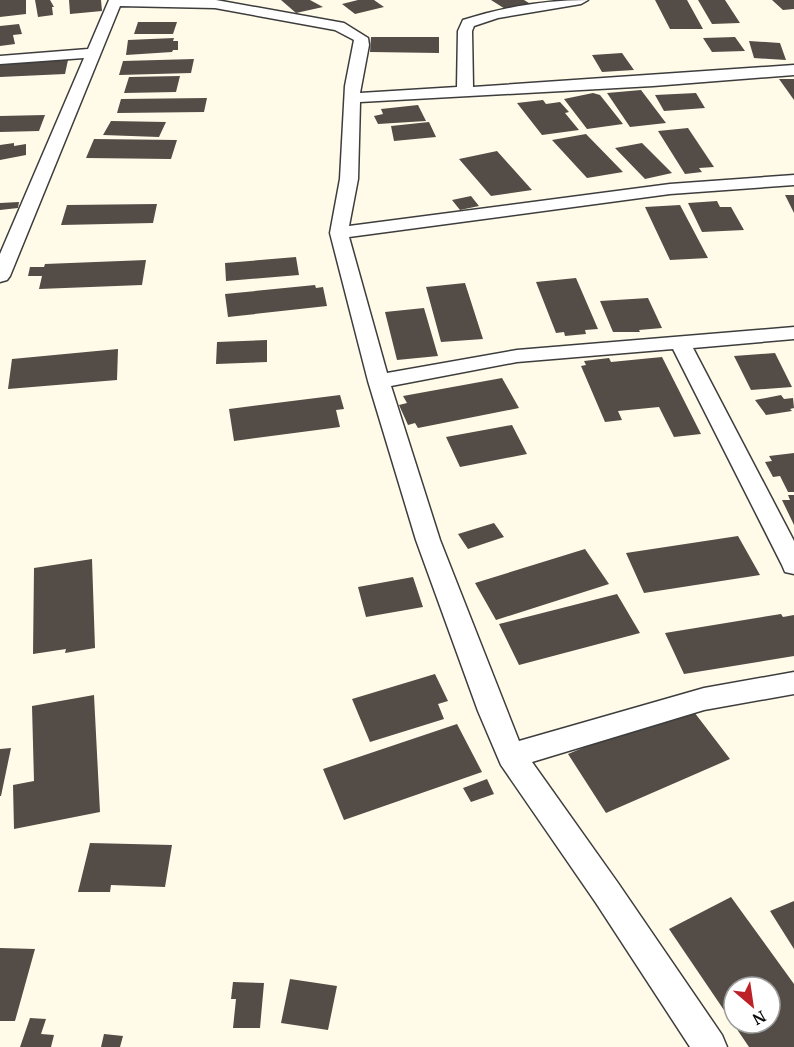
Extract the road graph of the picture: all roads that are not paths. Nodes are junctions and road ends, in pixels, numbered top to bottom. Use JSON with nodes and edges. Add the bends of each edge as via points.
{"nodes":[{"id":1,"x":580,"y":0,"type":"edge"},
{"id":2,"x":116,"y":1,"type":"edge"},
{"id":3,"x":94,"y":53,"type":"junction"},
{"id":4,"x":0,"y":60,"type":"edge"},
{"id":5,"x":794,"y":70,"type":"edge"},
{"id":6,"x":465,"y":90,"type":"junction"},
{"id":7,"x":352,"y":98,"type":"junction"},
{"id":8,"x":794,"y":180,"type":"edge"},
{"id":9,"x":339,"y":233,"type":"junction"},
{"id":10,"x":0,"y":276,"type":"edge"},
{"id":11,"x":794,"y":333,"type":"edge"},
{"id":12,"x":680,"y":342,"type":"junction"},
{"id":13,"x":379,"y":381,"type":"junction"},
{"id":14,"x":794,"y":565,"type":"edge"},
{"id":15,"x":794,"y":683,"type":"edge"},
{"id":16,"x":511,"y":756,"type":"junction"},
{"id":17,"x":710,"y":1047,"type":"edge"}],
"edges":[{"from":1,"to":6,"type":"street","via":[[496,14],[468,23]]},
{"from":2,"to":3,"type":"street"},
{"from":2,"to":7,"type":"street","via":[[215,4],[352,31],[362,45]]},
{"from":3,"to":4,"type":"street"},
{"from":3,"to":10,"type":"street"},
{"from":5,"to":6,"type":"street"},
{"from":6,"to":7,"type":"street"},
{"from":7,"to":9,"type":"street","via":[[349,179]]},
{"from":8,"to":9,"type":"street","via":[[670,189]]},
{"from":9,"to":13,"type":"street"},
{"from":11,"to":12,"type":"street"},
{"from":12,"to":13,"type":"street","via":[[517,356]]},
{"from":12,"to":14,"type":"street"},
{"from":13,"to":16,"type":"street","via":[[428,540]]},
{"from":15,"to":16,"type":"street","via":[[704,699]]},
{"from":16,"to":17,"type":"street"}]}
